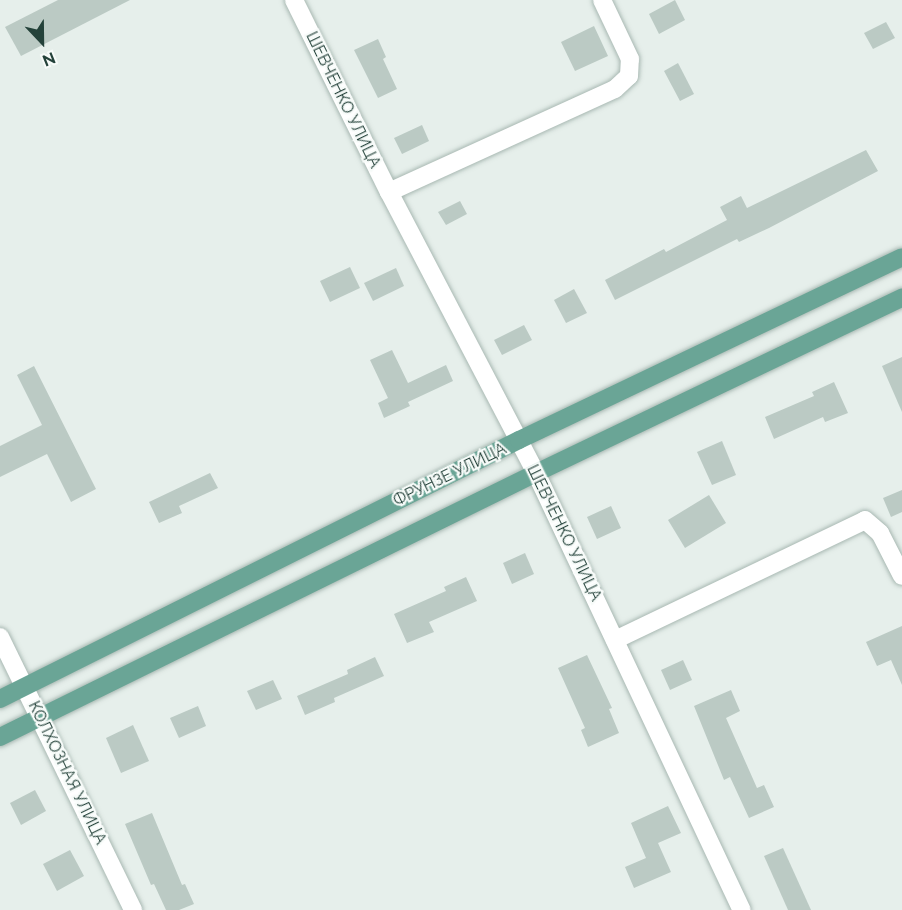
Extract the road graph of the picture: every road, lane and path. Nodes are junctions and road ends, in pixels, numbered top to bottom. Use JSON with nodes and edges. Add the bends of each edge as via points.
{"nodes":[{"id":1,"x":294,"y":0,"type":"edge"},
{"id":2,"x":602,"y":0,"type":"edge"},
{"id":3,"x":389,"y":192,"type":"junction"},
{"id":4,"x":902,"y":257,"type":"edge"},
{"id":5,"x":902,"y":298,"type":"edge"},
{"id":6,"x":519,"y":440,"type":"junction"},
{"id":7,"x":536,"y":474,"type":"junction"},
{"id":8,"x":902,"y":576,"type":"edge"},
{"id":9,"x":0,"y":637,"type":"edge"},
{"id":10,"x":615,"y":640,"type":"junction"},
{"id":11,"x":25,"y":686,"type":"junction"},
{"id":12,"x":0,"y":699,"type":"edge"},
{"id":13,"x":40,"y":717,"type":"junction"},
{"id":14,"x":0,"y":737,"type":"edge"},
{"id":15,"x":133,"y":910,"type":"edge"},
{"id":16,"x":742,"y":910,"type":"edge"}],
"edges":[{"from":1,"to":3,"type":"street","name":"ШЕВЧЕНКО УЛИЦА"},
{"from":2,"to":3,"type":"street","via":[[630,59],[629,76],[615,89]]},
{"from":3,"to":6,"type":"street","name":"ШЕВЧЕНКО УЛИЦА"},
{"from":4,"to":6,"type":"main road","name":"ФРУНЗЕ УЛИЦА"},
{"from":5,"to":7,"type":"main road"},
{"from":6,"to":7,"type":"street","name":"ШЕВЧЕНКО УЛИЦА"},
{"from":6,"to":11,"type":"main road","name":"ФРУНЗЕ УЛИЦА"},
{"from":7,"to":10,"type":"street","name":"ШЕВЧЕНКО УЛИЦА"},
{"from":7,"to":13,"type":"main road"},
{"from":8,"to":10,"type":"street","via":[[880,532],[865,520]]},
{"from":9,"to":11,"type":"street","name":"КОЛХОЗНАЯ УЛИЦА"},
{"from":10,"to":16,"type":"street","name":"ШЕВЧЕНКО УЛИЦА"},
{"from":11,"to":12,"type":"main road","name":"ФРУНЗЕ УЛИЦА"},
{"from":11,"to":13,"type":"street","name":"КОЛХОЗНАЯ УЛИЦА"},
{"from":13,"to":14,"type":"main road"},
{"from":13,"to":15,"type":"street","name":"КОЛХОЗНАЯ УЛИЦА"}]}
